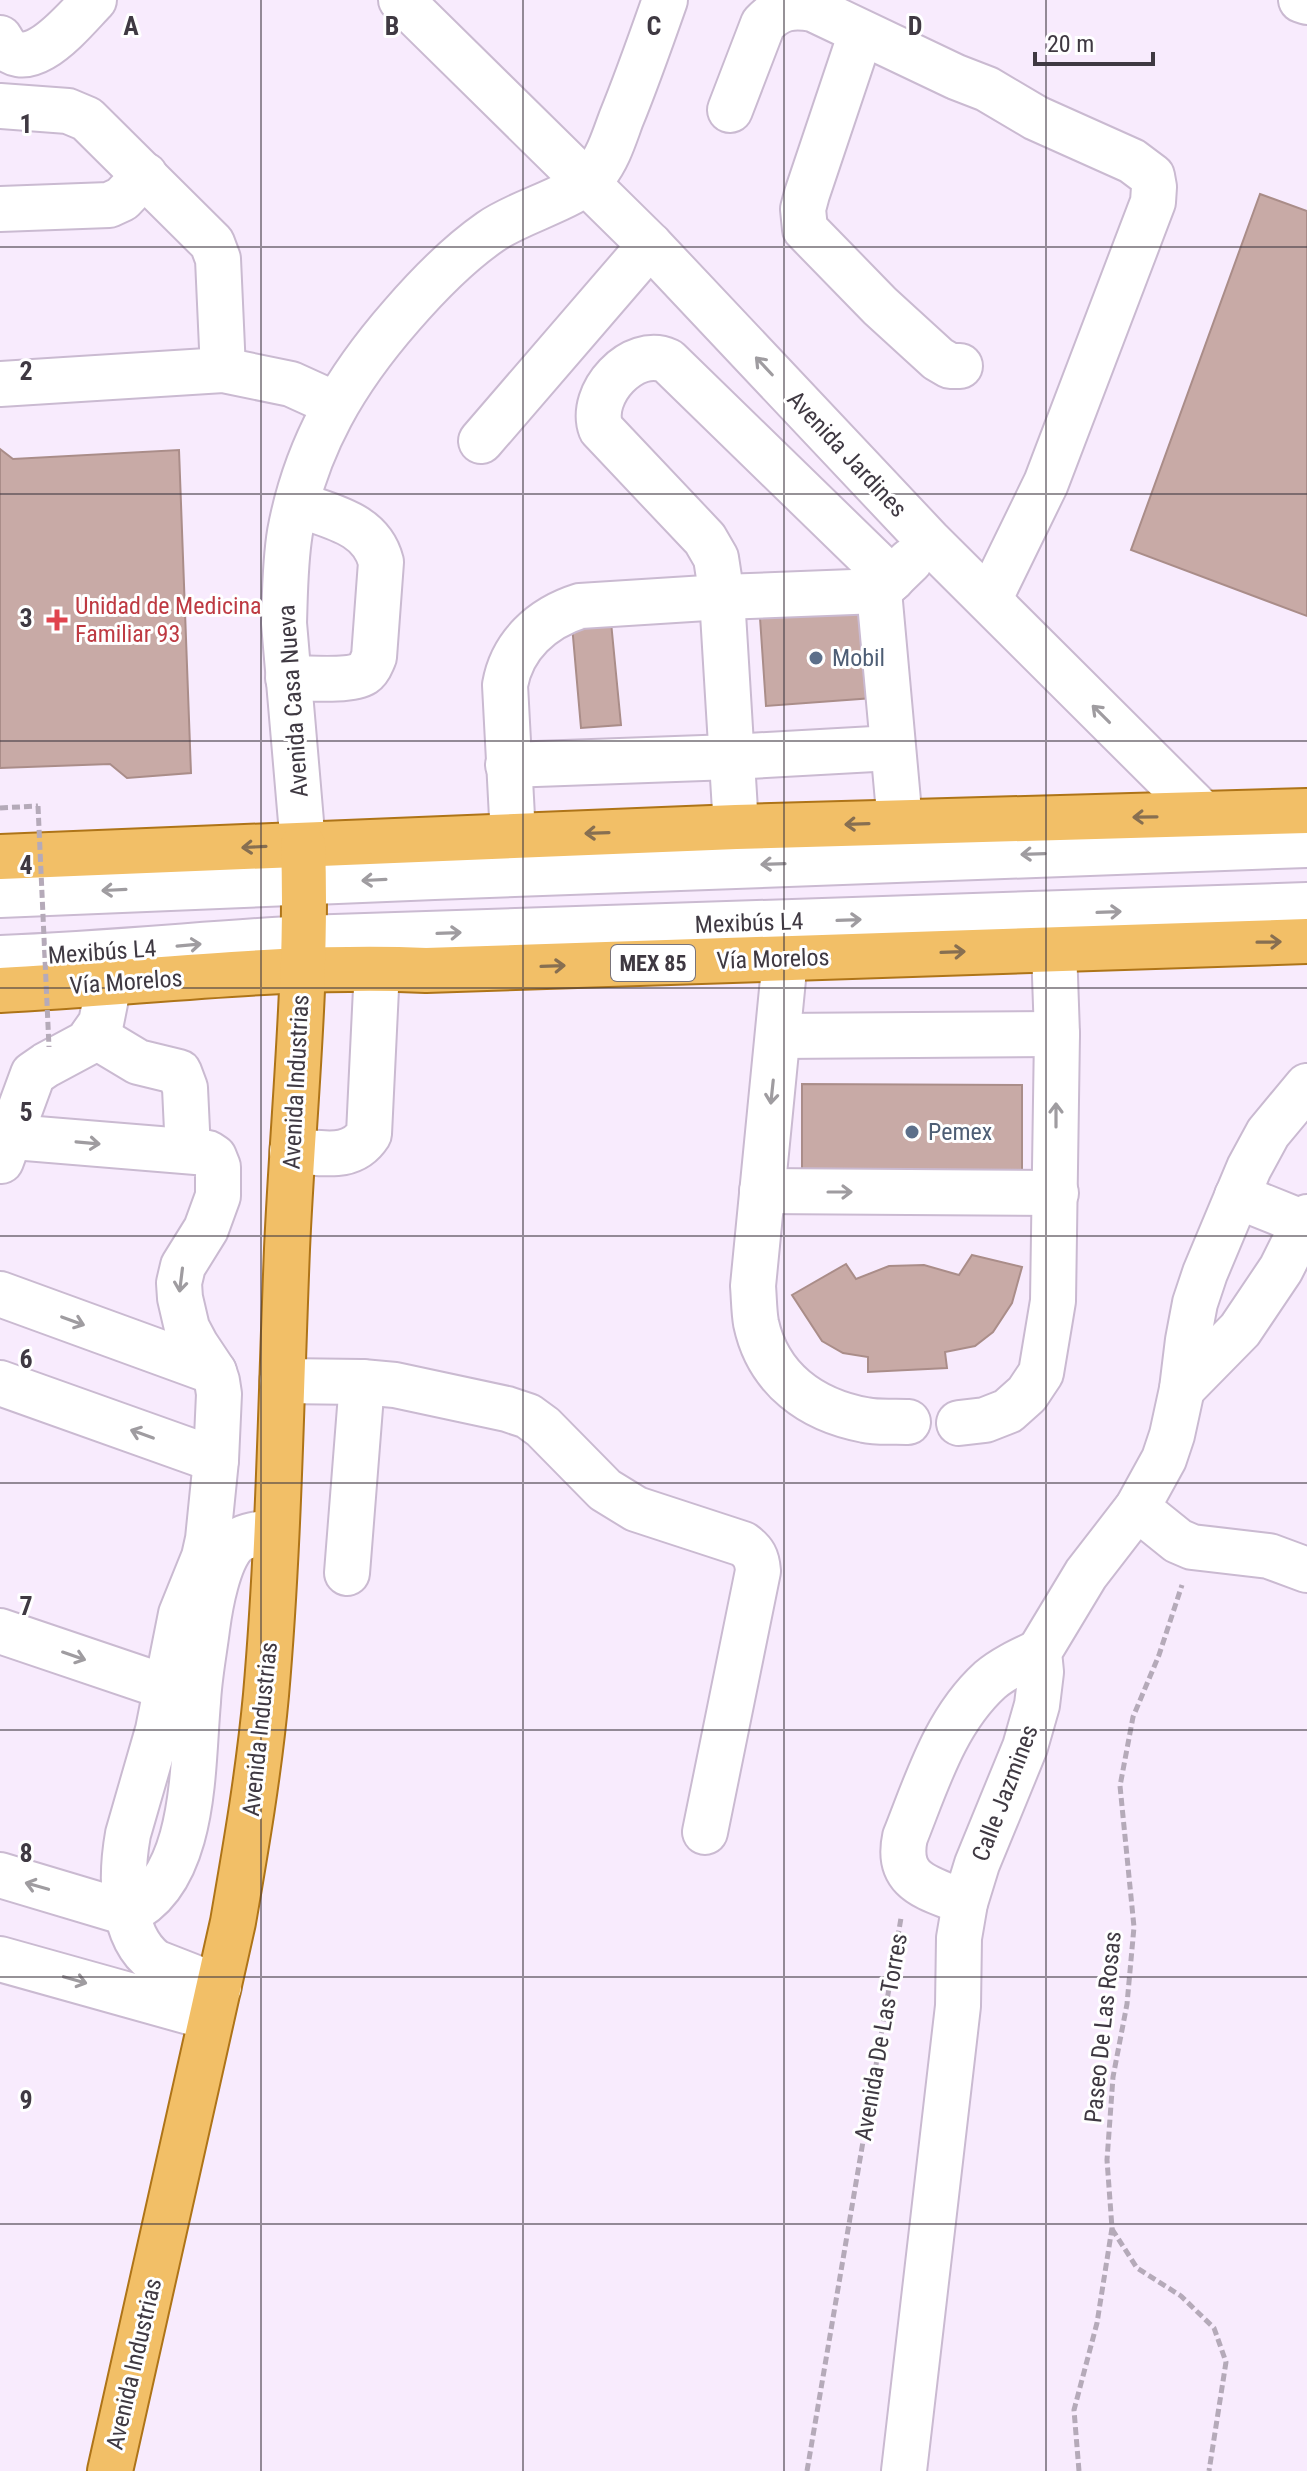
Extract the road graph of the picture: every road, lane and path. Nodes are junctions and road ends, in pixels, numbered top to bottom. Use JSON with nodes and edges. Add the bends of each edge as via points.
{"nodes":[{"id":1,"x":94,"y":0,"type":"edge"},
{"id":2,"x":401,"y":0,"type":"edge"},
{"id":3,"x":665,"y":0,"type":"edge"},
{"id":4,"x":1301,"y":0,"type":"edge"},
{"id":5,"x":1307,"y":2,"type":"edge"},
{"id":6,"x":861,"y":33,"type":"junction"},
{"id":7,"x":0,"y":38,"type":"edge"},
{"id":8,"x":0,"y":106,"type":"edge"},
{"id":9,"x":730,"y":110,"type":"dead end"},
{"id":10,"x":145,"y":175,"type":"junction"},
{"id":11,"x":587,"y":183,"type":"junction"},
{"id":12,"x":0,"y":209,"type":"edge"},
{"id":13,"x":650,"y":245,"type":"junction"},
{"id":14,"x":960,"y":366,"type":"dead end"},
{"id":15,"x":223,"y":370,"type":"junction"},
{"id":16,"x":0,"y":384,"type":"edge"},
{"id":17,"x":335,"y":404,"type":"junction"},
{"id":18,"x":481,"y":441,"type":"dead end"},
{"id":19,"x":297,"y":504,"type":"junction"},
{"id":20,"x":929,"y":541,"type":"junction"},
{"id":21,"x":886,"y":585,"type":"junction"},
{"id":22,"x":722,"y":597,"type":"junction"},
{"id":23,"x":989,"y":600,"type":"junction"},
{"id":24,"x":288,"y":678,"type":"junction"},
{"id":25,"x":892,"y":748,"type":"junction"},
{"id":26,"x":731,"y":757,"type":"junction"},
{"id":27,"x":508,"y":765,"type":"junction"},
{"id":28,"x":0,"y":808,"type":"edge"},
{"id":29,"x":1307,"y":811,"type":"edge"},
{"id":30,"x":900,"y":823,"type":"junction"},
{"id":31,"x":736,"y":827,"type":"junction"},
{"id":32,"x":1208,"y":832,"type":"junction"},
{"id":33,"x":513,"y":836,"type":"junction"},
{"id":34,"x":1307,"y":845,"type":"edge"},
{"id":35,"x":0,"y":857,"type":"edge"},
{"id":36,"x":304,"y":864,"type":"junction"},
{"id":37,"x":0,"y":895,"type":"edge"},
{"id":38,"x":1307,"y":905,"type":"edge"},
{"id":39,"x":1215,"y":926,"type":"junction"},
{"id":40,"x":1307,"y":941,"type":"edge"},
{"id":41,"x":1054,"y":948,"type":"junction"},
{"id":42,"x":303,"y":955,"type":"junction"},
{"id":43,"x":0,"y":958,"type":"edge"},
{"id":44,"x":785,"y":959,"type":"junction"},
{"id":45,"x":377,"y":968,"type":"junction"},
{"id":46,"x":109,"y":983,"type":"junction"},
{"id":47,"x":0,"y":990,"type":"edge"},
{"id":48,"x":1057,"y":1034,"type":"junction"},
{"id":49,"x":93,"y":1035,"type":"junction"},
{"id":50,"x":778,"y":1036,"type":"junction"},
{"id":51,"x":49,"y":1047,"type":"dead end"},
{"id":52,"x":1307,"y":1086,"type":"edge"},
{"id":53,"x":4,"y":1145,"type":"edge"},
{"id":54,"x":188,"y":1151,"type":"junction"},
{"id":55,"x":292,"y":1151,"type":"junction"},
{"id":56,"x":762,"y":1191,"type":"junction"},
{"id":57,"x":1056,"y":1193,"type":"junction"},
{"id":58,"x":1237,"y":1196,"type":"junction"},
{"id":59,"x":1306,"y":1220,"type":"edge"},
{"id":60,"x":0,"y":1294,"type":"edge"},
{"id":61,"x":214,"y":1372,"type":"junction"},
{"id":62,"x":282,"y":1381,"type":"junction"},
{"id":63,"x":362,"y":1382,"type":"junction"},
{"id":64,"x":0,"y":1383,"type":"edge"},
{"id":65,"x":1182,"y":1389,"type":"junction"},
{"id":66,"x":908,"y":1422,"type":"dead end"},
{"id":67,"x":959,"y":1423,"type":"dead end"},
{"id":68,"x":216,"y":1460,"type":"junction"},
{"id":69,"x":1137,"y":1508,"type":"junction"},
{"id":70,"x":276,"y":1531,"type":"junction"},
{"id":71,"x":1192,"y":1547,"type":"junction"},
{"id":72,"x":1307,"y":1570,"type":"edge"},
{"id":73,"x":347,"y":1573,"type":"dead end"},
{"id":74,"x":0,"y":1631,"type":"edge"},
{"id":75,"x":1039,"y":1652,"type":"junction"},
{"id":76,"x":182,"y":1693,"type":"junction"},
{"id":77,"x":148,"y":1766,"type":"junction"},
{"id":78,"x":192,"y":1781,"type":"junction"},
{"id":79,"x":705,"y":1832,"type":"dead end"},
{"id":80,"x":128,"y":1834,"type":"junction"},
{"id":81,"x":178,"y":1848,"type":"junction"},
{"id":82,"x":908,"y":1874,"type":"junction"},
{"id":83,"x":0,"y":1875,"type":"edge"},
{"id":84,"x":965,"y":1903,"type":"junction"},
{"id":85,"x":127,"y":1913,"type":"junction"},
{"id":86,"x":0,"y":1959,"type":"edge"},
{"id":87,"x":215,"y":2003,"type":"junction"},
{"id":88,"x":1112,"y":2228,"type":"junction"},
{"id":89,"x":110,"y":2471,"type":"edge"},
{"id":90,"x":807,"y":2471,"type":"edge"},
{"id":91,"x":904,"y":2471,"type":"edge"},
{"id":92,"x":1079,"y":2471,"type":"edge"},
{"id":93,"x":1209,"y":2471,"type":"edge"}],
"edges":[{"from":1,"to":7,"type":"street","via":[[38,52],[10,50]]},
{"from":2,"to":11,"type":"street","name":"Avenida Jardines"},
{"from":3,"to":11,"type":"street","via":[[609,151]]},
{"from":4,"to":5,"type":"street"},
{"from":6,"to":9,"type":"street","via":[[813,9],[797,6],[772,14],[763,24]]},
{"from":6,"to":14,"type":"street","via":[[807,194],[805,229],[938,359]]},
{"from":6,"to":23,"type":"street","via":[[987,89],[1152,176],[1153,202],[1046,483]]},
{"from":8,"to":10,"type":"street","via":[[80,115]]},
{"from":10,"to":12,"type":"street","via":[[109,205]]},
{"from":10,"to":15,"type":"street","via":[[216,251]]},
{"from":11,"to":13,"type":"street","name":"Avenida Jardines"},
{"from":11,"to":17,"type":"street","name":"Avenida Casa Nueva","via":[[511,218],[467,249],[390,329]]},
{"from":13,"to":18,"type":"street"},
{"from":20,"to":13,"type":"street","name":"Avenida Jardines","one_way":true},
{"from":15,"to":16,"type":"street"},
{"from":15,"to":17,"type":"street","via":[[291,384]]},
{"from":17,"to":19,"type":"street","name":"Avenida Casa Nueva","via":[[306,469]]},
{"from":19,"to":24,"type":"street","name":"Avenida Casa Nueva","via":[[285,594]]},
{"from":19,"to":24,"type":"street","via":[[354,526],[378,551],[381,562],[374,657],[366,672]]},
{"from":20,"to":21,"type":"street"},
{"from":20,"to":23,"type":"street","name":"Avenida Jardines"},
{"from":21,"to":22,"type":"street"},
{"from":21,"to":22,"type":"street","via":[[668,361],[658,356],[640,359],[606,391],[598,421],[606,436],[710,545]]},
{"from":21,"to":25,"type":"street"},
{"from":22,"to":26,"type":"street"},
{"from":22,"to":27,"type":"street","via":[[580,606],[547,620],[515,653],[508,668]]},
{"from":32,"to":23,"type":"street","name":"Avenida Jardines","one_way":true},
{"from":24,"to":36,"type":"street","name":"Avenida Casa Nueva"},
{"from":25,"to":26,"type":"street"},
{"from":25,"to":30,"type":"street"},
{"from":26,"to":27,"type":"street"},
{"from":26,"to":31,"type":"street"},
{"from":27,"to":33,"type":"street"},
{"from":28,"to":51,"type":"path","bridge":true,"via":[[38,806]]},
{"from":29,"to":32,"type":"main road"},
{"from":30,"to":31,"type":"main road","one_way":true},
{"from":32,"to":30,"type":"main road","one_way":true},
{"from":31,"to":33,"type":"main road","one_way":true},
{"from":32,"to":34,"type":"street"},
{"from":32,"to":36,"type":"street","one_way":true},
{"from":32,"to":39,"type":"street"},
{"from":33,"to":36,"type":"main road"},
{"from":36,"to":35,"type":"main road","one_way":true},
{"from":36,"to":37,"type":"street","one_way":true},
{"from":36,"to":42,"type":"main road","name":"Avenida Casa Nueva"},
{"from":38,"to":39,"type":"street","name":"Mexibús L4"},
{"from":39,"to":40,"type":"main road","name":"Vía Morelos","number":"MEX 85","one_way":true},
{"from":39,"to":41,"type":"main road","name":"Vía Morelos","number":"MEX 85"},
{"from":42,"to":39,"type":"street","name":"Mexibús L4","one_way":true},
{"from":44,"to":41,"type":"main road","name":"Vía Morelos","number":"MEX 85","one_way":true},
{"from":41,"to":48,"type":"street"},
{"from":43,"to":42,"type":"street","name":"Mexibús L4","one_way":true,"via":[[186,945]]},
{"from":42,"to":45,"type":"main road","name":"Vía Morelos","number":"MEX 85"},
{"from":42,"to":46,"type":"main road","name":"Vía Morelos","number":"MEX 85"},
{"from":42,"to":55,"type":"main road","name":"Avenida Industrias"},
{"from":45,"to":44,"type":"main road","name":"Vía Morelos","number":"MEX 85","one_way":true},
{"from":44,"to":50,"type":"street"},
{"from":45,"to":55,"type":"street","via":[[369,1134],[348,1153]]},
{"from":46,"to":47,"type":"main road","name":"Vía Morelos","number":"MEX 85"},
{"from":46,"to":49,"type":"street","via":[[101,1023]]},
{"from":48,"to":50,"type":"street"},
{"from":57,"to":48,"type":"street","one_way":true},
{"from":49,"to":53,"type":"street","via":[[33,1074]]},
{"from":49,"to":54,"type":"street","via":[[138,1062],[179,1072],[185,1088]]},
{"from":50,"to":56,"type":"street","one_way":true},
{"from":52,"to":58,"type":"street","via":[[1268,1133]]},
{"from":53,"to":54,"type":"street","one_way":true},
{"from":54,"to":61,"type":"street","one_way":true,"via":[[208,1153],[218,1167],[216,1205],[179,1283],[187,1328]]},
{"from":55,"to":62,"type":"main road","name":"Avenida Industrias"},
{"from":56,"to":57,"type":"street","one_way":true},
{"from":56,"to":66,"type":"street","via":[[753,1286],[756,1323],[767,1356],[785,1383],[835,1413]]},
{"from":57,"to":67,"type":"street","via":[[1053,1301],[1041,1373],[1008,1411]]},
{"from":58,"to":59,"type":"street"},
{"from":58,"to":65,"type":"street","via":[[1195,1303]]},
{"from":59,"to":65,"type":"street","via":[[1240,1330]]},
{"from":60,"to":61,"type":"street","one_way":true},
{"from":61,"to":68,"type":"street","via":[[219,1394]]},
{"from":62,"to":63,"type":"street"},
{"from":62,"to":70,"type":"main road","name":"Avenida Industrias"},
{"from":63,"to":73,"type":"street"},
{"from":63,"to":79,"type":"street","via":[[528,1416],[620,1501],[751,1550],[758,1571]]},
{"from":68,"to":64,"type":"street","one_way":true},
{"from":65,"to":69,"type":"street","via":[[1164,1459]]},
{"from":68,"to":76,"type":"street","via":[[204,1557],[181,1614]]},
{"from":69,"to":71,"type":"street"},
{"from":69,"to":75,"type":"street","via":[[1086,1574]]},
{"from":70,"to":76,"type":"street","via":[[249,1536],[230,1551]]},
{"from":70,"to":87,"type":"main road","name":"Avenida Industrias","via":[[266,1697],[253,1803]]},
{"from":71,"to":72,"type":"street","via":[[1269,1556]]},
{"from":71,"to":88,"type":"path","name":"Paseo De Las Rosas","via":[[1179,1599],[1133,1717],[1120,1786],[1134,1927],[1113,2077],[1107,2160]]},
{"from":74,"to":76,"type":"street","one_way":true},
{"from":75,"to":82,"type":"street","via":[[991,1679],[944,1741],[905,1837],[902,1851]]},
{"from":75,"to":84,"type":"street","name":"Calle Jazmines","via":[[1037,1705],[1025,1747]]},
{"from":76,"to":77,"type":"street"},
{"from":76,"to":78,"type":"street"},
{"from":77,"to":78,"type":"street"},
{"from":77,"to":80,"type":"street"},
{"from":78,"to":81,"type":"street"},
{"from":80,"to":81,"type":"street"},
{"from":80,"to":85,"type":"street"},
{"from":81,"to":85,"type":"street","via":[[158,1889]]},
{"from":82,"to":84,"type":"street"},
{"from":82,"to":90,"type":"path","name":"Avenida De Las Torres"},
{"from":85,"to":83,"type":"street","one_way":true},
{"from":84,"to":91,"type":"street","name":"Calle Jazmines","via":[[958,2006]]},
{"from":85,"to":87,"type":"street","via":[[147,1956]]},
{"from":86,"to":87,"type":"street","one_way":true},
{"from":87,"to":89,"type":"main road","name":"Avenida Industrias"},
{"from":88,"to":92,"type":"path","name":"Paseo De Las Rosas","via":[[1097,2323],[1074,2410]]},
{"from":88,"to":93,"type":"path","via":[[1137,2268],[1181,2296],[1214,2328],[1226,2362]]}]}
